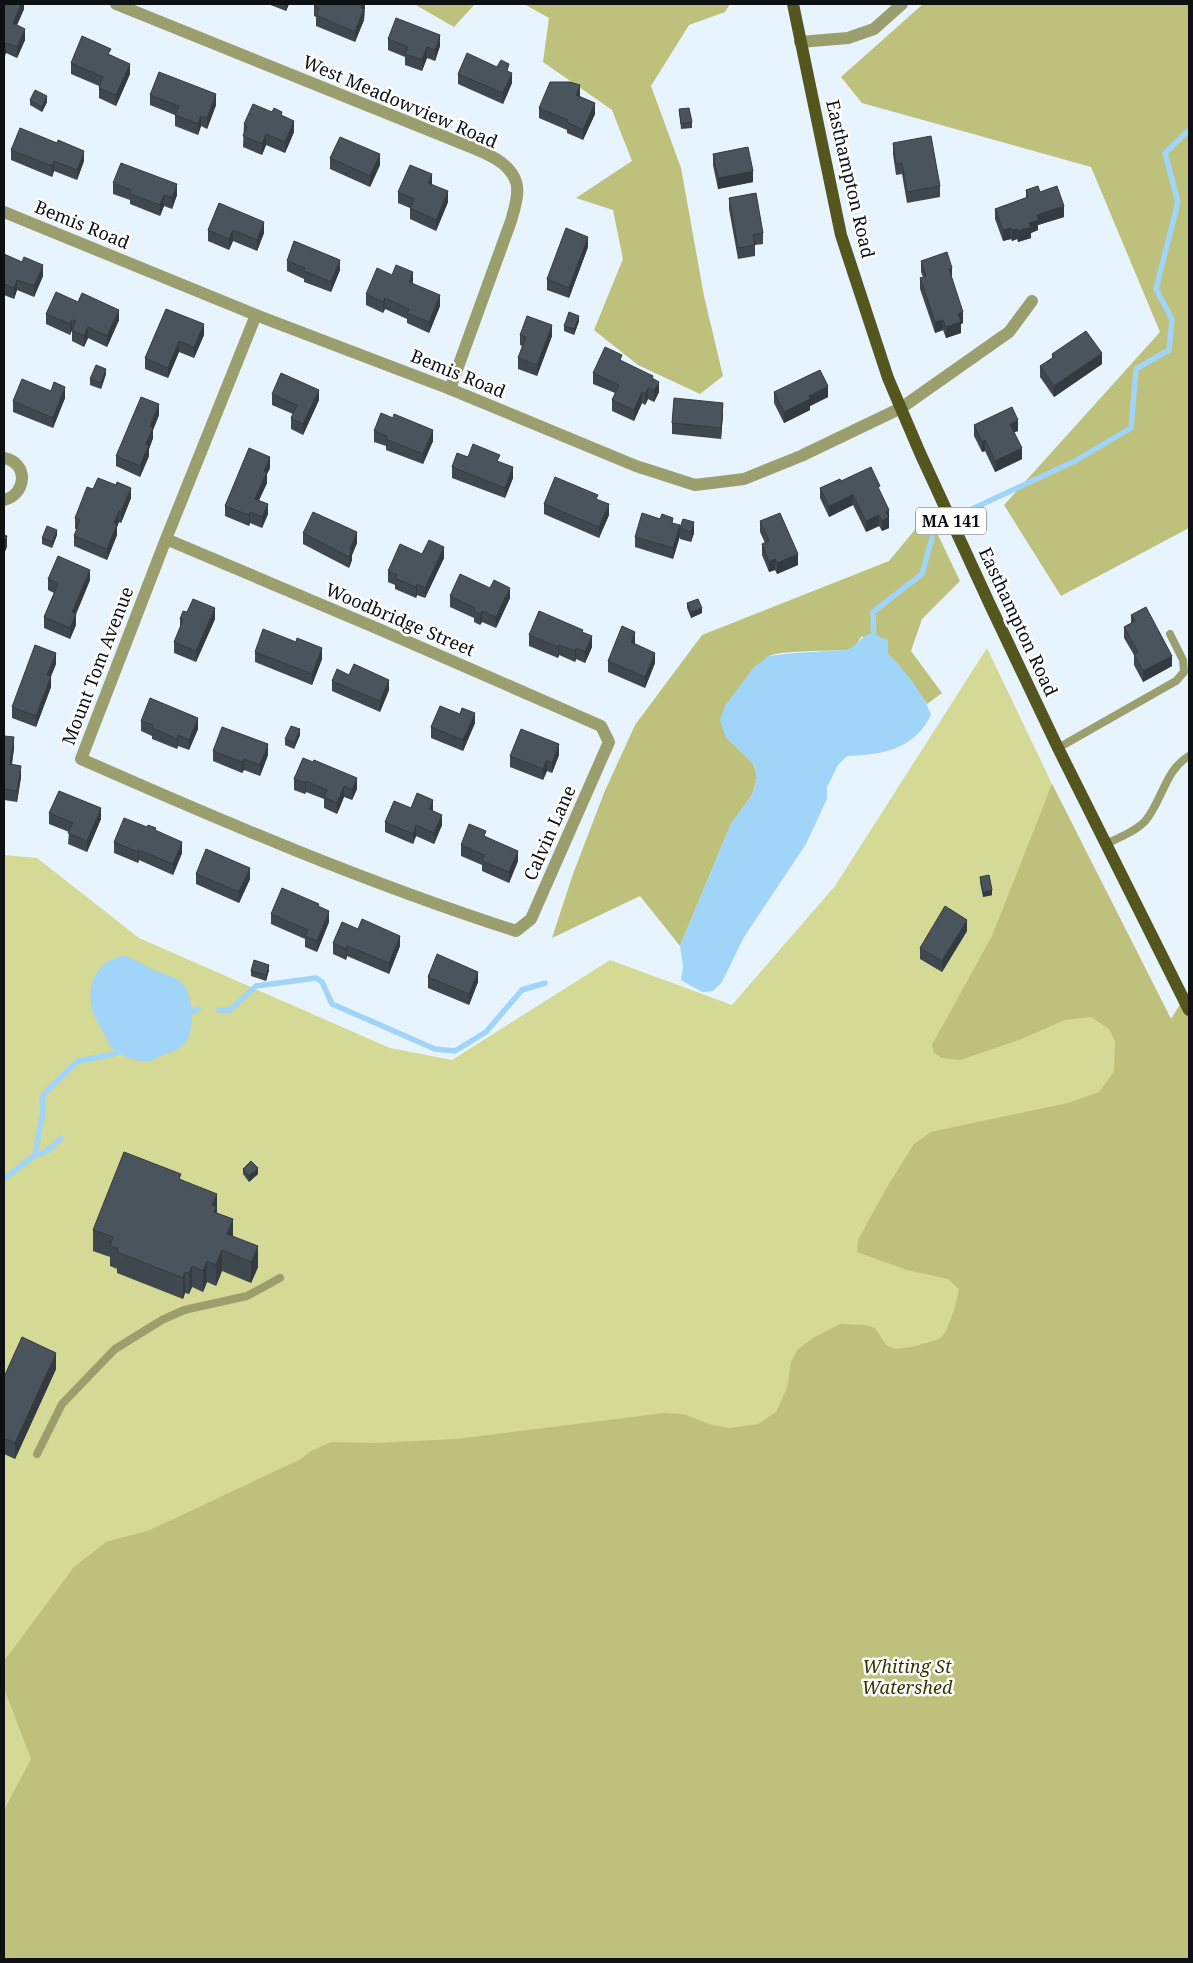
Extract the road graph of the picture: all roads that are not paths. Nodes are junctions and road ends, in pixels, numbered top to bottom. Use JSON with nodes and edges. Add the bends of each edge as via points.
{"nodes":[{"id":1,"x":116,"y":4,"type":"edge"},
{"id":2,"x":793,"y":4,"type":"edge"},
{"id":3,"x":902,"y":4,"type":"edge"},
{"id":4,"x":800,"y":42,"type":"junction"},
{"id":5,"x":4,"y":212,"type":"edge"},
{"id":6,"x":1032,"y":301,"type":"dead end"},
{"id":7,"x":256,"y":315,"type":"junction"},
{"id":8,"x":450,"y":389,"type":"junction"},
{"id":9,"x":901,"y":408,"type":"junction"},
{"id":10,"x":4,"y":458,"type":"edge"},
{"id":11,"x":4,"y":500,"type":"edge"},
{"id":12,"x":166,"y":539,"type":"junction"},
{"id":13,"x":1170,"y":634,"type":"dead end"},
{"id":14,"x":1186,"y":674,"type":"edge"},
{"id":15,"x":607,"y":745,"type":"joint"},
{"id":16,"x":1058,"y":748,"type":"junction"},
{"id":17,"x":1189,"y":756,"type":"edge"},
{"id":18,"x":1106,"y":844,"type":"junction"},
{"id":19,"x":518,"y":929,"type":"joint"},
{"id":20,"x":1185,"y":993,"type":"edge"},
{"id":21,"x":1189,"y":1010,"type":"edge"},
{"id":22,"x":280,"y":1278,"type":"dead end"},
{"id":23,"x":37,"y":1454,"type":"dead end"}],
"edges":[{"from":1,"to":8,"type":"street","name":"West Meadowview Road","via":[[489,155],[508,169],[517,182],[511,221]]},
{"from":2,"to":4,"type":"main road","name":"Easthampton Road","number":"MA 141"},
{"from":3,"to":4,"type":"street","via":[[874,29],[848,38]]},
{"from":4,"to":9,"type":"main road","name":"Easthampton Road","number":"MA 141","via":[[842,235],[888,378]]},
{"from":5,"to":7,"type":"street","name":"Bemis Road"},
{"from":6,"to":9,"type":"street","name":"Bemis Road","via":[[1009,332]]},
{"from":7,"to":8,"type":"street","name":"Bemis Road"},
{"from":7,"to":12,"type":"street","name":"Mount Tom Avenue"},
{"from":8,"to":9,"type":"street","name":"Bemis Road","via":[[636,466],[695,485],[744,479],[802,456]]},
{"from":9,"to":16,"type":"main road","name":"Easthampton Road","number":"MA 141"},
{"from":10,"to":11,"type":"street","via":[[19,467],[22,481],[16,494]]},
{"from":12,"to":15,"type":"street","name":"Woodbridge Street","via":[[601,726],[609,742]]},
{"from":12,"to":19,"type":"street","name":"Mount Tom Avenue","via":[[81,759],[230,825],[425,901]]},
{"from":13,"to":14,"type":"lane"},
{"from":14,"to":16,"type":"lane"},
{"from":15,"to":19,"type":"street","name":"Calvin Lane","via":[[531,919]]},
{"from":16,"to":18,"type":"main road","name":"Easthampton Road","number":"MA 141"},
{"from":17,"to":18,"type":"lane","via":[[1171,774],[1146,820]]},
{"from":18,"to":20,"type":"main road","name":"Easthampton Road","number":"MA 141"},
{"from":20,"to":21,"type":"main road","name":"Easthampton Road","number":"MA 141"},
{"from":22,"to":23,"type":"lane","via":[[247,1296],[176,1313],[115,1350],[62,1404]]}]}
